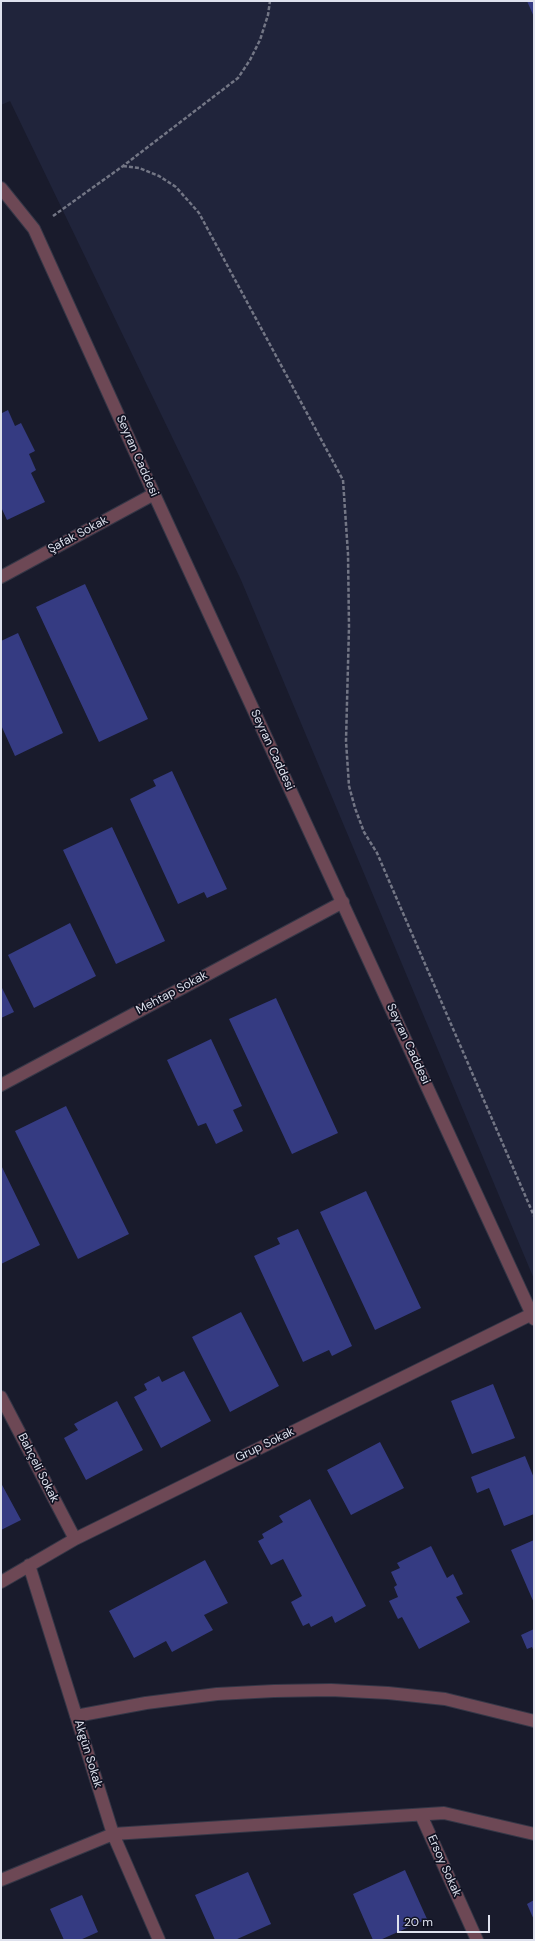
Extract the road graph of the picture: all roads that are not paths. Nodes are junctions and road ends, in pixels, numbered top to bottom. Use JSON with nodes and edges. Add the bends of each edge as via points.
{"nodes":[{"id":1,"x":1,"y":188,"type":"edge"},
{"id":2,"x":154,"y":494,"type":"junction"},
{"id":3,"x":1,"y":577,"type":"edge"},
{"id":4,"x":343,"y":902,"type":"junction"},
{"id":5,"x":1,"y":1085,"type":"edge"},
{"id":6,"x":533,"y":1316,"type":"edge"},
{"id":7,"x":1,"y":1397,"type":"edge"},
{"id":8,"x":74,"y":1539,"type":"junction"},
{"id":9,"x":29,"y":1565,"type":"junction"},
{"id":10,"x":1,"y":1582,"type":"edge"},
{"id":11,"x":76,"y":1716,"type":"junction"},
{"id":12,"x":534,"y":1721,"type":"edge"},
{"id":13,"x":421,"y":1815,"type":"junction"},
{"id":14,"x":113,"y":1834,"type":"junction"},
{"id":15,"x":534,"y":1834,"type":"edge"},
{"id":16,"x":1,"y":1880,"type":"edge"},
{"id":17,"x":158,"y":1940,"type":"edge"},
{"id":18,"x":478,"y":1940,"type":"edge"}],
"edges":[{"from":1,"to":2,"type":"street","name":"Seyran Caddesi","via":[[34,229]]},
{"from":2,"to":3,"type":"street","name":"Şafak Sokak"},
{"from":2,"to":4,"type":"street","name":"Seyran Caddesi"},
{"from":4,"to":5,"type":"street","name":"Mehtap Sokak"},
{"from":4,"to":6,"type":"street","name":"Seyran Caddesi"},
{"from":6,"to":8,"type":"street","name":"Grup Sokak"},
{"from":7,"to":8,"type":"street","name":"Bahçeli Sokak"},
{"from":8,"to":9,"type":"street","name":"Grup Sokak"},
{"from":9,"to":10,"type":"street","name":"Grup Sokak"},
{"from":9,"to":11,"type":"street","name":"Akgün Sokak"},
{"from":11,"to":12,"type":"street","via":[[146,1703],[217,1694],[331,1690],[445,1699]]},
{"from":11,"to":14,"type":"street","name":"Akgün Sokak"},
{"from":13,"to":14,"type":"street"},
{"from":13,"to":15,"type":"street","via":[[444,1813]]},
{"from":13,"to":18,"type":"street","name":"Ersoy Sokak"},
{"from":14,"to":16,"type":"street"},
{"from":14,"to":17,"type":"street","name":"Akgün Sokak"}]}
